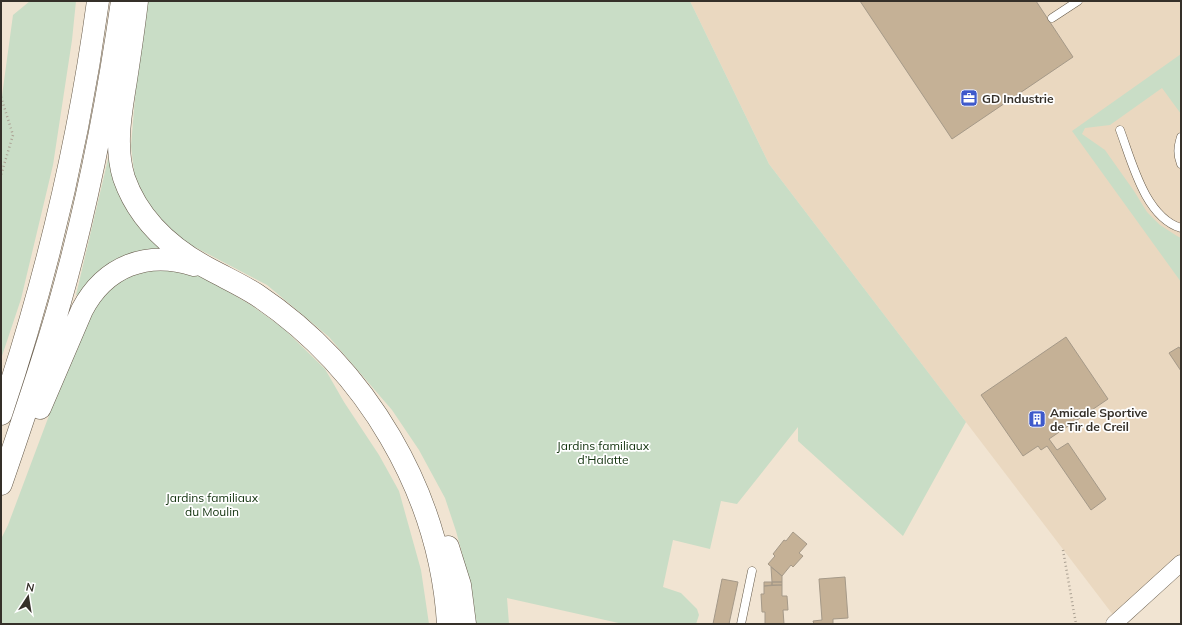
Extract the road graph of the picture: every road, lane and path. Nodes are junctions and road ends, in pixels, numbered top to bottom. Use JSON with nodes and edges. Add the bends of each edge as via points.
{"nodes":[{"id":1,"x":98,"y":1,"type":"edge"},
{"id":2,"x":122,"y":1,"type":"edge"},
{"id":3,"x":137,"y":1,"type":"edge"},
{"id":4,"x":1078,"y":1,"type":"edge"},
{"id":5,"x":1052,"y":18,"type":"dead end"},
{"id":6,"x":1,"y":97,"type":"edge"},
{"id":7,"x":1120,"y":130,"type":"dead end"},
{"id":8,"x":1181,"y":137,"type":"edge"},
{"id":9,"x":1181,"y":164,"type":"edge"},
{"id":10,"x":1,"y":175,"type":"edge"},
{"id":11,"x":1181,"y":228,"type":"edge"},
{"id":12,"x":212,"y":271,"type":"junction"},
{"id":13,"x":1,"y":414,"type":"edge"},
{"id":14,"x":1,"y":484,"type":"edge"},
{"id":15,"x":418,"y":494,"type":"junction"},
{"id":16,"x":1,"y":495,"type":"edge"},
{"id":17,"x":1063,"y":550,"type":"dead end"},
{"id":18,"x":1181,"y":563,"type":"edge"},
{"id":19,"x":752,"y":571,"type":"dead end"},
{"id":20,"x":448,"y":624,"type":"edge"},
{"id":21,"x":466,"y":624,"type":"edge"},
{"id":22,"x":741,"y":624,"type":"edge"},
{"id":23,"x":1076,"y":624,"type":"edge"},
{"id":24,"x":1114,"y":624,"type":"edge"}],
"edges":[{"from":1,"to":13,"type":"highway","via":[[88,70],[61,202],[39,290]]},
{"from":2,"to":14,"type":"highway","via":[[83,213],[44,356]]},
{"from":3,"to":12,"type":"highway","via":[[120,119],[120,158],[124,178],[136,202],[158,232],[177,249]]},
{"from":4,"to":5,"type":"lane"},
{"from":6,"to":10,"type":"path","via":[[13,135]]},
{"from":7,"to":11,"type":"lane","via":[[1140,186],[1154,209],[1174,226]]},
{"from":8,"to":9,"type":"lane","via":[[1178,148]]},
{"from":12,"to":15,"type":"highway","via":[[255,294],[279,311],[331,358],[362,394],[386,429]]},
{"from":12,"to":16,"type":"highway","via":[[165,259],[147,260],[108,276],[98,286],[82,310]]},
{"from":15,"to":20,"type":"highway","via":[[439,557]]},
{"from":15,"to":21,"type":"highway","via":[[439,528],[452,558],[460,585]]},
{"from":17,"to":23,"type":"path"},
{"from":18,"to":24,"type":"street"},
{"from":19,"to":22,"type":"lane"}]}
